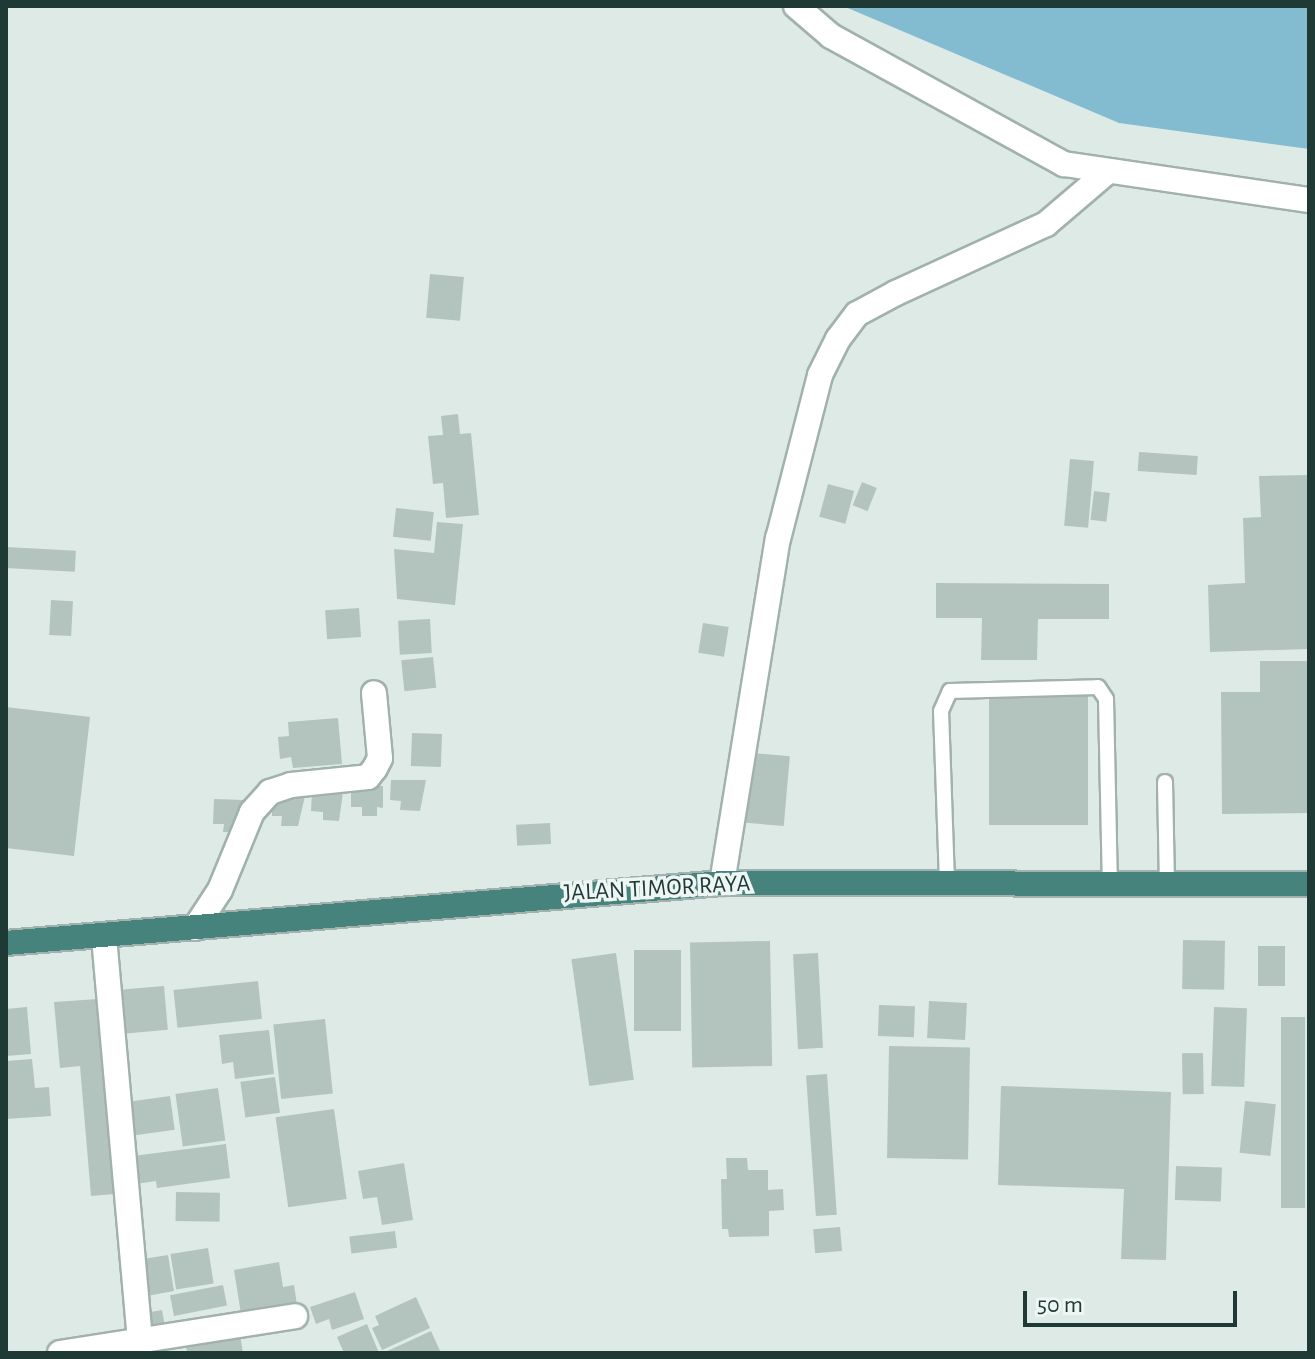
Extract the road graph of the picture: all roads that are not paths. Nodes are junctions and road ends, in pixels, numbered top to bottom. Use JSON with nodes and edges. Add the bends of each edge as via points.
{"nodes":[{"id":1,"x":796,"y":6,"type":"edge"},
{"id":2,"x":1107,"y":172,"type":"junction"},
{"id":3,"x":1309,"y":200,"type":"edge"},
{"id":4,"x":374,"y":693,"type":"dead end"},
{"id":5,"x":1165,"y":782,"type":"dead end"},
{"id":6,"x":947,"y":882,"type":"junction"},
{"id":7,"x":722,"y":883,"type":"junction"},
{"id":8,"x":1167,"y":883,"type":"junction"},
{"id":9,"x":1309,"y":884,"type":"edge"},
{"id":10,"x":1110,"y":885,"type":"junction"},
{"id":11,"x":195,"y":928,"type":"junction"},
{"id":12,"x":104,"y":937,"type":"junction"},
{"id":13,"x":6,"y":943,"type":"edge"},
{"id":14,"x":295,"y":1316,"type":"dead end"},
{"id":15,"x":140,"y":1341,"type":"junction"},
{"id":16,"x":60,"y":1353,"type":"edge"}],
"edges":[{"from":1,"to":2,"type":"street","via":[[831,36],[1064,164]]},
{"from":2,"to":3,"type":"street"},
{"from":2,"to":7,"type":"street","via":[[1046,224],[857,314],[838,339],[820,375],[778,539]]},
{"from":4,"to":11,"type":"street","via":[[380,758],[375,768],[368,777],[270,792],[252,812],[220,890]]},
{"from":5,"to":8,"type":"lane"},
{"from":6,"to":7,"type":"highway","name":"JALAN TIMOR RAYA"},
{"from":6,"to":10,"type":"highway","name":"JALAN TIMOR RAYA"},
{"from":6,"to":10,"type":"lane","via":[[941,711],[950,691],[1098,687],[1106,699]]},
{"from":7,"to":11,"type":"highway","name":"JALAN TIMOR RAYA"},
{"from":8,"to":9,"type":"highway","name":"JALAN TIMOR RAYA"},
{"from":8,"to":10,"type":"highway","name":"JALAN TIMOR RAYA"},
{"from":11,"to":12,"type":"highway","name":"JALAN TIMOR RAYA"},
{"from":12,"to":13,"type":"highway","name":"JALAN TIMOR RAYA"},
{"from":12,"to":15,"type":"street"},
{"from":14,"to":15,"type":"street"},
{"from":15,"to":16,"type":"street"}]}
